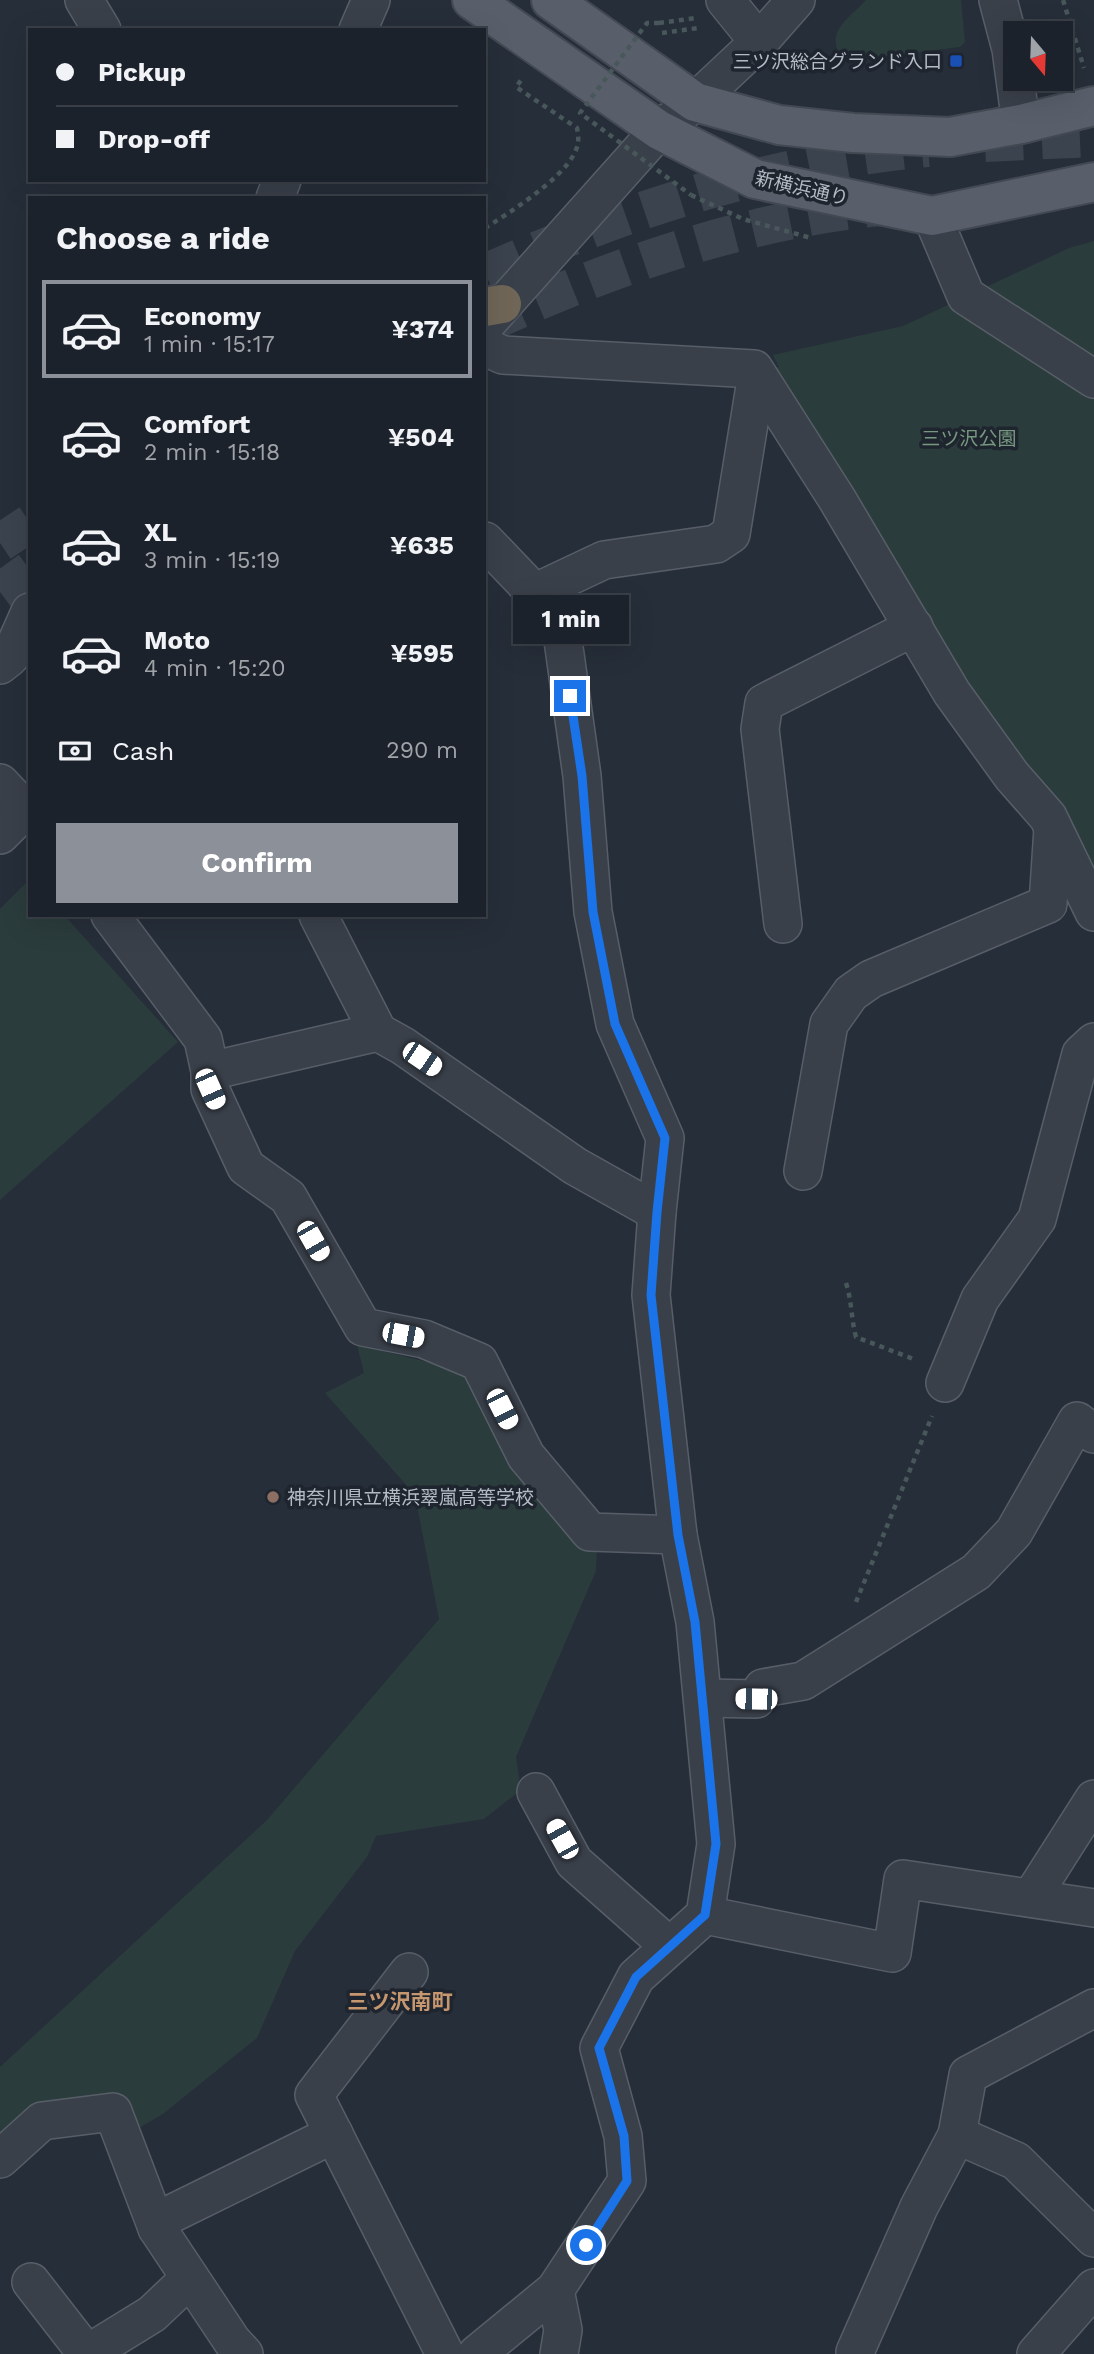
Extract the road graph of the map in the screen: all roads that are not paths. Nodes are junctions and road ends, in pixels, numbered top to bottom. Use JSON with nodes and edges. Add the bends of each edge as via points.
{"nodes":[{"id":1,"x":84,"y":0,"type":"edge"},
{"id":2,"x":371,"y":0,"type":"edge"},
{"id":3,"x":472,"y":0,"type":"edge"},
{"id":4,"x":551,"y":0,"type":"edge"},
{"id":5,"x":725,"y":0,"type":"edge"},
{"id":6,"x":796,"y":0,"type":"edge"},
{"id":7,"x":998,"y":0,"type":"edge"},
{"id":8,"x":101,"y":28,"type":"edge"},
{"id":9,"x":359,"y":28,"type":"edge"},
{"id":10,"x":759,"y":42,"type":"junction"},
{"id":11,"x":695,"y":102,"type":"junction"},
{"id":12,"x":1094,"y":106,"type":"edge"},
{"id":13,"x":1021,"y":124,"type":"junction"},
{"id":14,"x":659,"y":130,"type":"junction"},
{"id":15,"x":1094,"y":182,"type":"edge"},
{"id":16,"x":932,"y":216,"type":"junction"},
{"id":17,"x":491,"y":312,"type":"edge"},
{"id":18,"x":486,"y":347,"type":"edge"},
{"id":19,"x":757,"y":374,"type":"junction"},
{"id":20,"x":1094,"y":379,"type":"edge"},
{"id":21,"x":486,"y":542,"type":"edge"},
{"id":22,"x":534,"y":593,"type":"junction"},
{"id":23,"x":28,"y":616,"type":"edge"},
{"id":24,"x":914,"y":628,"type":"junction"},
{"id":25,"x":0,"y":665,"type":"edge"},
{"id":26,"x":0,"y":783,"type":"edge"},
{"id":27,"x":28,"y":810,"type":"edge"},
{"id":28,"x":1053,"y":827,"type":"junction"},
{"id":29,"x":0,"y":835,"type":"edge"},
{"id":30,"x":1094,"y":912,"type":"edge"},
{"id":31,"x":112,"y":917,"type":"edge"},
{"id":32,"x":318,"y":917,"type":"edge"},
{"id":33,"x":783,"y":923,"type":"dead end"},
{"id":34,"x":378,"y":1032,"type":"junction"},
{"id":35,"x":1094,"y":1042,"type":"edge"},
{"id":36,"x":210,"y":1071,"type":"junction"},
{"id":37,"x":803,"y":1171,"type":"dead end"},
{"id":38,"x":657,"y":1212,"type":"junction"},
{"id":39,"x":947,"y":1378,"type":"road end"},
{"id":40,"x":1094,"y":1434,"type":"edge"},
{"id":41,"x":678,"y":1535,"type":"junction"},
{"id":42,"x":704,"y":1698,"type":"junction"},
{"id":43,"x":536,"y":1792,"type":"dead end"},
{"id":44,"x":1094,"y":1799,"type":"edge"},
{"id":45,"x":1031,"y":1898,"type":"junction"},
{"id":46,"x":1094,"y":1908,"type":"edge"},
{"id":47,"x":705,"y":1915,"type":"junction"},
{"id":48,"x":669,"y":1946,"type":"junction"},
{"id":49,"x":409,"y":1972,"type":"dead end"},
{"id":50,"x":1094,"y":2008,"type":"edge"},
{"id":51,"x":334,"y":2134,"type":"junction"},
{"id":52,"x":957,"y":2135,"type":"junction"},
{"id":53,"x":0,"y":2159,"type":"edge"},
{"id":54,"x":157,"y":2228,"type":"junction"},
{"id":55,"x":1094,"y":2238,"type":"edge"},
{"id":56,"x":190,"y":2278,"type":"junction"},
{"id":57,"x":31,"y":2282,"type":"dead end"},
{"id":58,"x":1094,"y":2288,"type":"edge"},
{"id":59,"x":555,"y":2290,"type":"junction"},
{"id":60,"x":855,"y":2352,"type":"dead end"},
{"id":61,"x":244,"y":2354,"type":"edge"},
{"id":62,"x":445,"y":2354,"type":"edge"},
{"id":63,"x":477,"y":2354,"type":"edge"},
{"id":64,"x":559,"y":2354,"type":"edge"},
{"id":65,"x":1036,"y":2354,"type":"edge"}],
"edges":[{"from":1,"to":8,"type":"street"},
{"from":2,"to":9,"type":"street"},
{"from":3,"to":14,"type":"main road","name":"新横浜通り"},
{"from":4,"to":11,"type":"main road"},
{"from":5,"to":10,"type":"street"},
{"from":6,"to":10,"type":"street"},
{"from":7,"to":13,"type":"street","via":[[1011,49]]},
{"from":10,"to":11,"type":"street"},
{"from":11,"to":13,"type":"main road","via":[[779,125],[853,133],[950,137]]},
{"from":11,"to":14,"type":"street"},
{"from":12,"to":13,"type":"main road"},
{"from":14,"to":16,"type":"main road","name":"新横浜通り","via":[[755,179]]},
{"from":14,"to":17,"type":"street"},
{"from":15,"to":16,"type":"main road","name":"新横浜通り"},
{"from":16,"to":20,"type":"street","via":[[966,296]]},
{"from":18,"to":19,"type":"street","via":[[503,355],[754,369]]},
{"from":19,"to":22,"type":"street","via":[[731,534],[716,544],[604,560]]},
{"from":19,"to":24,"type":"street"},
{"from":21,"to":22,"type":"street"},
{"from":22,"to":38,"type":"street","via":[[561,626],[582,776],[593,912],[615,1024],[665,1138]]},
{"from":23,"to":25,"type":"street","via":[[10,657]]},
{"from":24,"to":28,"type":"street","via":[[982,736]]},
{"from":24,"to":33,"type":"street","via":[[764,703],[760,729]]},
{"from":26,"to":27,"type":"street"},
{"from":27,"to":29,"type":"street"},
{"from":28,"to":30,"type":"street"},
{"from":28,"to":37,"type":"street","via":[[1048,904],[872,979],[851,993],[829,1024]]},
{"from":31,"to":36,"type":"street","via":[[203,1038]]},
{"from":32,"to":34,"type":"street"},
{"from":34,"to":36,"type":"street"},
{"from":34,"to":38,"type":"street","via":[[575,1166]]},
{"from":35,"to":39,"type":"street","via":[[1081,1054],[1037,1219],[979,1299]]},
{"from":36,"to":41,"type":"street","via":[[210,1089],[246,1167],[288,1198],[363,1327],[424,1339],[479,1362],[526,1455],[590,1532]]},
{"from":38,"to":41,"type":"street","via":[[651,1295]]},
{"from":40,"to":42,"type":"street","via":[[1077,1421],[1014,1532],[976,1572],[803,1681],[762,1688],[756,1699]]},
{"from":41,"to":42,"type":"street"},
{"from":42,"to":47,"type":"street","via":[[716,1844]]},
{"from":43,"to":48,"type":"street","via":[[575,1863]]},
{"from":44,"to":45,"type":"street"},
{"from":45,"to":46,"type":"street"},
{"from":45,"to":47,"type":"street","via":[[903,1879],[892,1953]]},
{"from":47,"to":48,"type":"street"},
{"from":48,"to":59,"type":"street","via":[[636,1977],[599,2048],[624,2136],[627,2181]]},
{"from":49,"to":51,"type":"street","via":[[314,2095]]},
{"from":50,"to":52,"type":"street","via":[[968,2075]]},
{"from":51,"to":54,"type":"street","via":[[165,2217]]},
{"from":51,"to":62,"type":"street"},
{"from":52,"to":55,"type":"street","via":[[1016,2161]]},
{"from":52,"to":60,"type":"street","via":[[919,2207]]},
{"from":53,"to":54,"type":"street","via":[[42,2121],[113,2112]]},
{"from":54,"to":56,"type":"street"},
{"from":56,"to":57,"type":"street","via":[[152,2314],[87,2354]]},
{"from":56,"to":61,"type":"street"},
{"from":58,"to":65,"type":"street"},
{"from":59,"to":63,"type":"street"},
{"from":59,"to":64,"type":"street","via":[[563,2330]]}]}
